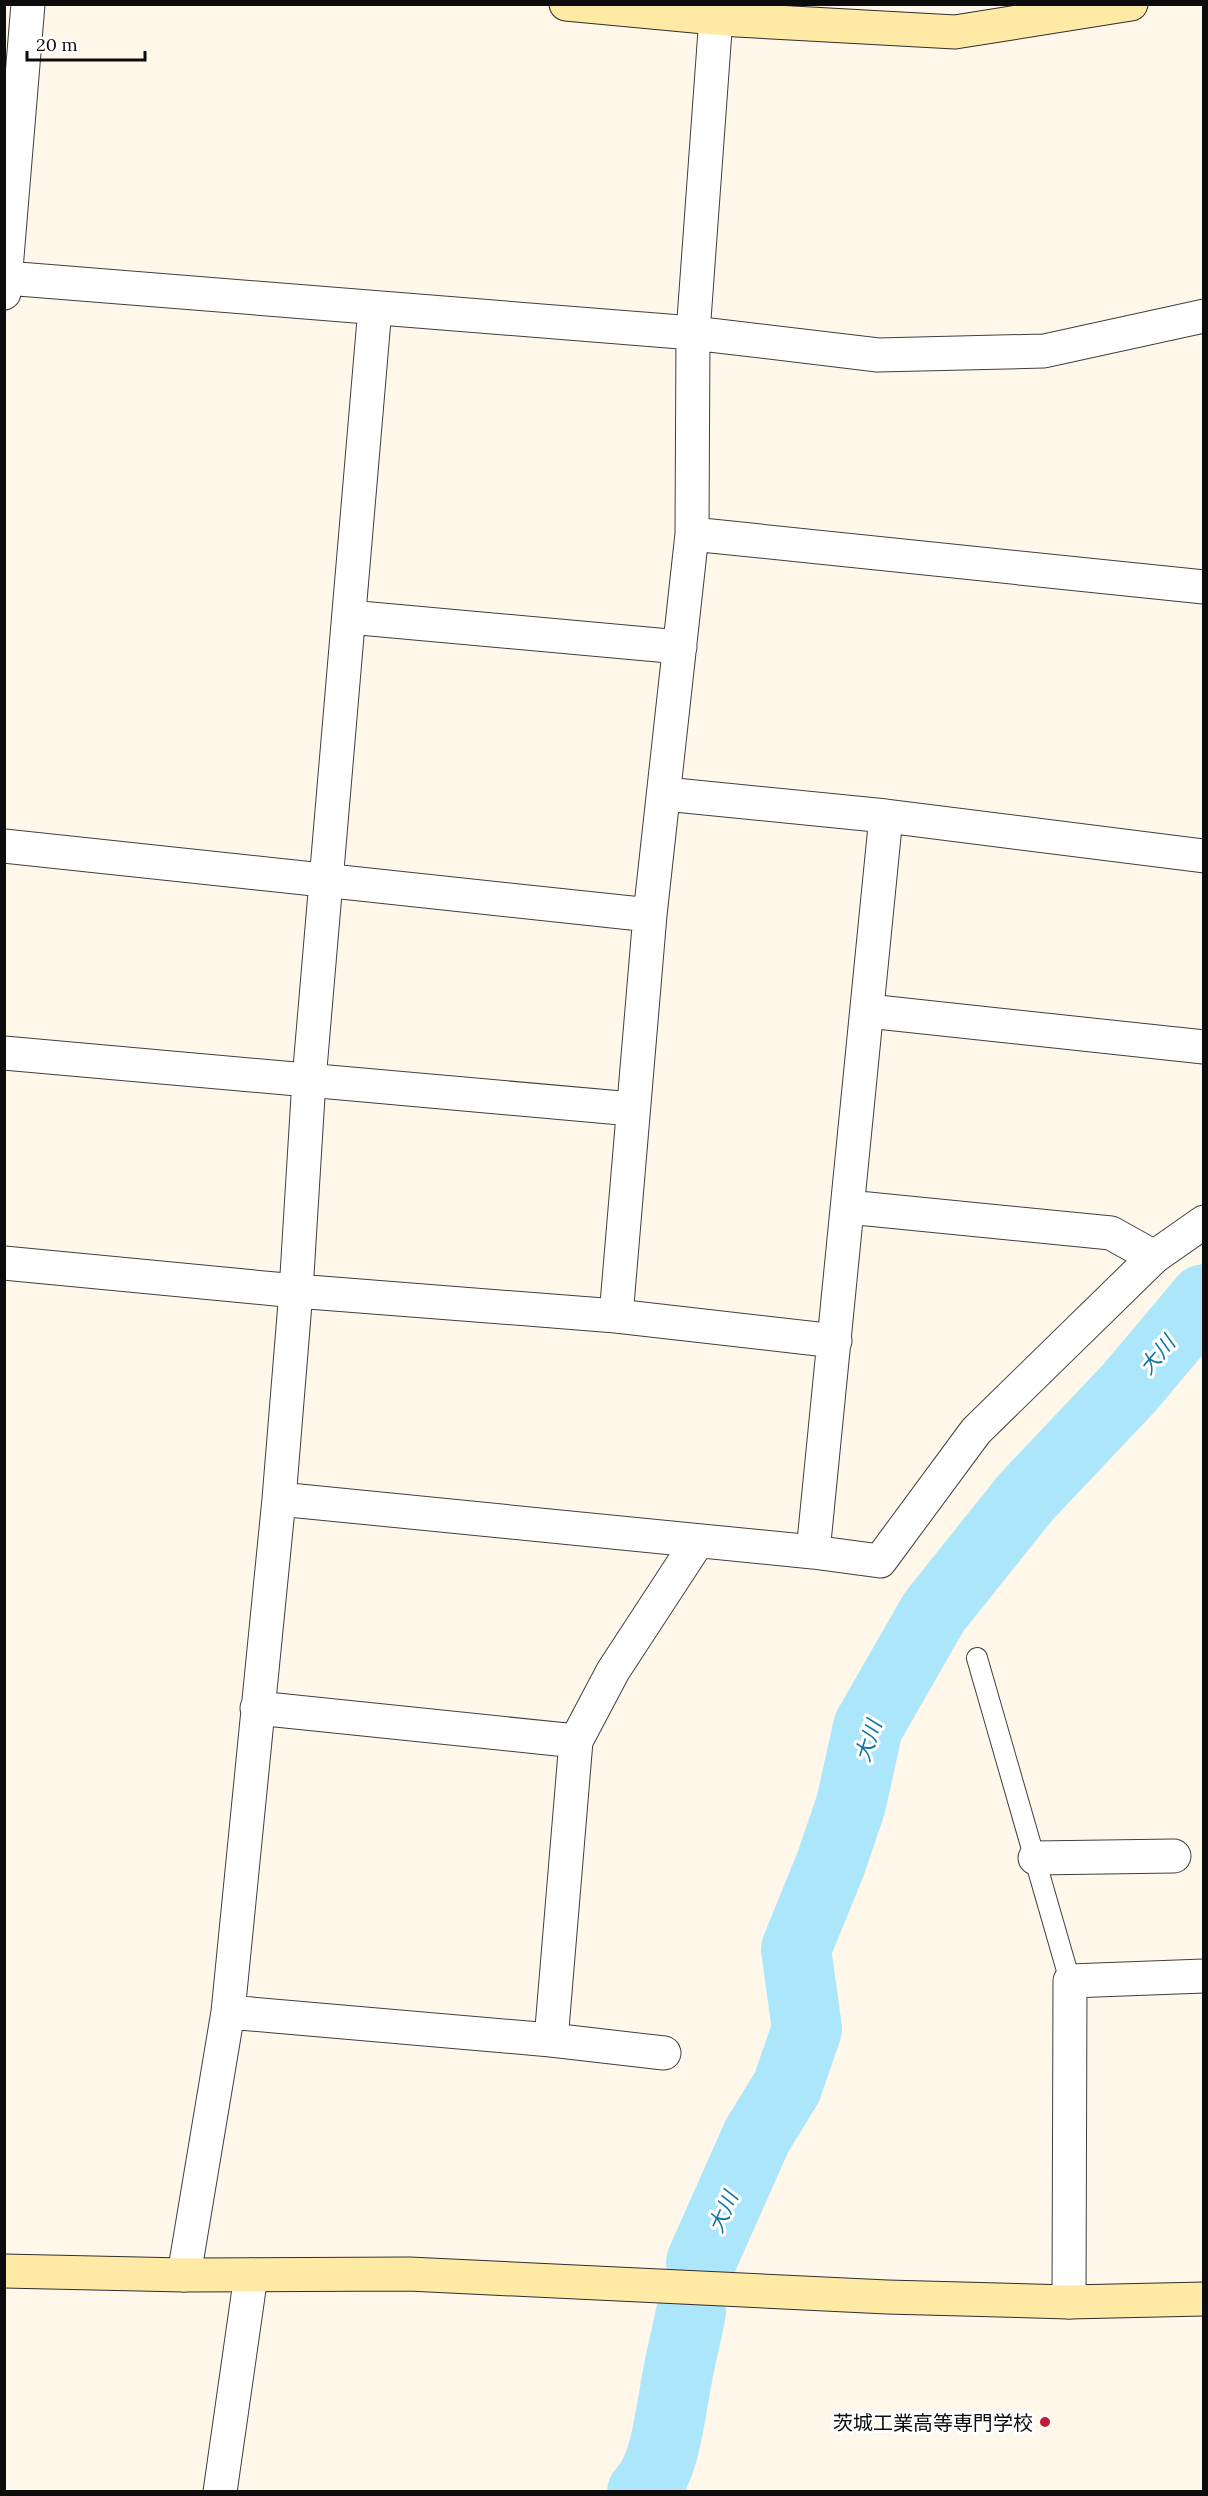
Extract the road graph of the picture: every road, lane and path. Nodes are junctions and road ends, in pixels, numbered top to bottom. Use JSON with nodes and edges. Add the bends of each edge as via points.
{"nodes":[{"id":1,"x":28,"y":4,"type":"edge"},
{"id":2,"x":566,"y":4,"type":"edge"},
{"id":3,"x":1131,"y":4,"type":"edge"},
{"id":4,"x":730,"y":14,"type":"edge"},
{"id":5,"x":5,"y":285,"type":"edge"},
{"id":6,"x":375,"y":308,"type":"junction"},
{"id":7,"x":1203,"y":316,"type":"edge"},
{"id":8,"x":693,"y":333,"type":"junction"},
{"id":9,"x":692,"y":534,"type":"junction"},
{"id":10,"x":1203,"y":587,"type":"edge"},
{"id":11,"x":349,"y":617,"type":"junction"},
{"id":12,"x":680,"y":647,"type":"junction"},
{"id":13,"x":664,"y":794,"type":"junction"},
{"id":14,"x":886,"y":816,"type":"junction"},
{"id":15,"x":4,"y":846,"type":"edge"},
{"id":16,"x":1203,"y":856,"type":"edge"},
{"id":17,"x":327,"y":880,"type":"junction"},
{"id":18,"x":650,"y":915,"type":"junction"},
{"id":19,"x":868,"y":1011,"type":"junction"},
{"id":20,"x":1203,"y":1047,"type":"edge"},
{"id":21,"x":4,"y":1053,"type":"edge"},
{"id":22,"x":309,"y":1080,"type":"junction"},
{"id":23,"x":632,"y":1109,"type":"junction"},
{"id":24,"x":848,"y":1207,"type":"junction"},
{"id":25,"x":1203,"y":1222,"type":"edge"},
{"id":26,"x":1154,"y":1257,"type":"junction"},
{"id":27,"x":4,"y":1263,"type":"edge"},
{"id":28,"x":296,"y":1291,"type":"junction"},
{"id":29,"x":616,"y":1316,"type":"junction"},
{"id":30,"x":835,"y":1341,"type":"junction"},
{"id":31,"x":279,"y":1499,"type":"junction"},
{"id":32,"x":698,"y":1541,"type":"junction"},
{"id":33,"x":813,"y":1552,"type":"junction"},
{"id":34,"x":977,"y":1658,"type":"dead end"},
{"id":35,"x":257,"y":1708,"type":"junction"},
{"id":36,"x":576,"y":1741,"type":"junction"},
{"id":37,"x":1174,"y":1856,"type":"dead end"},
{"id":38,"x":1035,"y":1858,"type":"junction"},
{"id":39,"x":1203,"y":1976,"type":"edge"},
{"id":40,"x":1070,"y":1981,"type":"junction"},
{"id":41,"x":228,"y":2012,"type":"junction"},
{"id":42,"x":551,"y":2040,"type":"junction"},
{"id":43,"x":664,"y":2053,"type":"dead end"},
{"id":44,"x":4,"y":2271,"type":"edge"},
{"id":45,"x":184,"y":2275,"type":"junction"},
{"id":46,"x":251,"y":2275,"type":"junction"},
{"id":47,"x":1203,"y":2299,"type":"edge"},
{"id":48,"x":1069,"y":2302,"type":"junction"},
{"id":49,"x":220,"y":2492,"type":"edge"}],
"edges":[{"from":1,"to":5,"type":"street"},
{"from":2,"to":4,"type":"street"},
{"from":3,"to":4,"type":"street","via":[[955,32]]},
{"from":4,"to":8,"type":"street"},
{"from":5,"to":6,"type":"street"},
{"from":6,"to":8,"type":"street"},
{"from":6,"to":11,"type":"street"},
{"from":7,"to":8,"type":"street","via":[[1044,351],[878,355]]},
{"from":8,"to":9,"type":"street"},
{"from":9,"to":10,"type":"street"},
{"from":9,"to":12,"type":"street"},
{"from":11,"to":12,"type":"street"},
{"from":11,"to":17,"type":"street"},
{"from":12,"to":13,"type":"street"},
{"from":13,"to":14,"type":"street"},
{"from":13,"to":18,"type":"street"},
{"from":14,"to":16,"type":"street"},
{"from":14,"to":19,"type":"street"},
{"from":15,"to":17,"type":"street"},
{"from":17,"to":18,"type":"street"},
{"from":17,"to":22,"type":"street"},
{"from":18,"to":23,"type":"street"},
{"from":19,"to":20,"type":"street"},
{"from":19,"to":24,"type":"street"},
{"from":21,"to":22,"type":"street"},
{"from":22,"to":23,"type":"street"},
{"from":22,"to":28,"type":"street"},
{"from":23,"to":29,"type":"street"},
{"from":24,"to":26,"type":"street","via":[[1111,1233]]},
{"from":24,"to":30,"type":"street"},
{"from":25,"to":26,"type":"street"},
{"from":26,"to":33,"type":"street","via":[[976,1431],[880,1561]]},
{"from":27,"to":28,"type":"street"},
{"from":28,"to":29,"type":"street"},
{"from":28,"to":31,"type":"street"},
{"from":29,"to":30,"type":"street"},
{"from":30,"to":33,"type":"street"},
{"from":31,"to":32,"type":"street"},
{"from":31,"to":35,"type":"street"},
{"from":32,"to":33,"type":"street"},
{"from":32,"to":36,"type":"street","via":[[613,1671]]},
{"from":34,"to":38,"type":"lane"},
{"from":35,"to":36,"type":"street"},
{"from":35,"to":41,"type":"street"},
{"from":36,"to":42,"type":"street"},
{"from":37,"to":38,"type":"street"},
{"from":38,"to":40,"type":"lane"},
{"from":39,"to":40,"type":"street"},
{"from":40,"to":48,"type":"street"},
{"from":41,"to":42,"type":"street"},
{"from":41,"to":45,"type":"street"},
{"from":42,"to":43,"type":"street"},
{"from":44,"to":45,"type":"street"},
{"from":45,"to":46,"type":"street"},
{"from":46,"to":48,"type":"street","via":[[409,2274]]},
{"from":46,"to":49,"type":"street"},
{"from":47,"to":48,"type":"street"}]}
